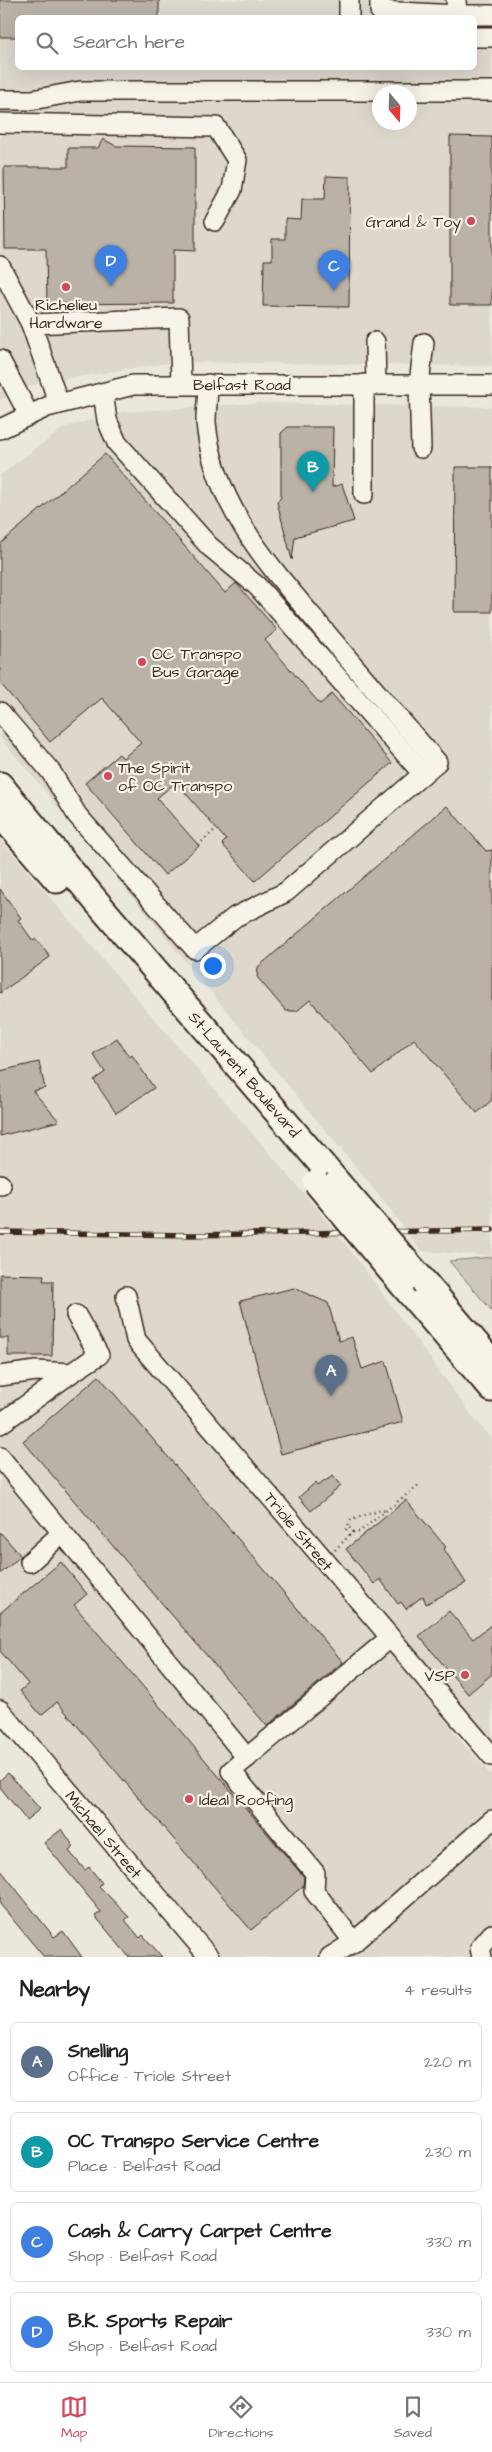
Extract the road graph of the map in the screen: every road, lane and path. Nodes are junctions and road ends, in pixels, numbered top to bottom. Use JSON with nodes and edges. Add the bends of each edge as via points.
{"nodes":[{"id":1,"x":349,"y":0,"type":"edge"},
{"id":2,"x":380,"y":0,"type":"edge"},
{"id":3,"x":420,"y":7,"type":"edge"},
{"id":4,"x":457,"y":7,"type":"edge"},
{"id":5,"x":491,"y":10,"type":"edge"},
{"id":6,"x":348,"y":15,"type":"edge"},
{"id":7,"x":477,"y":37,"type":"edge"},
{"id":8,"x":492,"y":37,"type":"edge"},
{"id":9,"x":492,"y":91,"type":"edge"},
{"id":10,"x":0,"y":100,"type":"edge"},
{"id":11,"x":0,"y":123,"type":"edge"},
{"id":12,"x":214,"y":221,"type":"dead end"},
{"id":13,"x":0,"y":266,"type":"edge"},
{"id":14,"x":31,"y":324,"type":"junction"},
{"id":15,"x":375,"y":342,"type":"dead end"},
{"id":16,"x":424,"y":343,"type":"dead end"},
{"id":17,"x":0,"y":360,"type":"edge"},
{"id":18,"x":181,"y":384,"type":"junction"},
{"id":19,"x":208,"y":384,"type":"junction"},
{"id":20,"x":370,"y":384,"type":"junction"},
{"id":21,"x":419,"y":384,"type":"junction"},
{"id":22,"x":492,"y":385,"type":"edge"},
{"id":23,"x":104,"y":393,"type":"junction"},
{"id":24,"x":59,"y":404,"type":"junction"},
{"id":25,"x":29,"y":415,"type":"junction"},
{"id":26,"x":0,"y":429,"type":"edge"},
{"id":27,"x":421,"y":448,"type":"dead end"},
{"id":28,"x":364,"y":494,"type":"dead end"},
{"id":29,"x":0,"y":712,"type":"edge"},
{"id":30,"x":430,"y":768,"type":"junction"},
{"id":31,"x":0,"y":785,"type":"edge"},
{"id":32,"x":0,"y":814,"type":"edge"},
{"id":33,"x":216,"y":829,"type":"dead end"},
{"id":34,"x":198,"y":845,"type":"dead end"},
{"id":35,"x":327,"y":1182,"type":"junction"},
{"id":36,"x":414,"y":1284,"type":"junction"},
{"id":37,"x":126,"y":1296,"type":"dead end"},
{"id":38,"x":76,"y":1315,"type":"dead end"},
{"id":39,"x":492,"y":1362,"type":"edge"},
{"id":40,"x":71,"y":1373,"type":"junction"},
{"id":41,"x":0,"y":1376,"type":"edge"},
{"id":42,"x":492,"y":1389,"type":"edge"},
{"id":43,"x":0,"y":1424,"type":"edge"},
{"id":44,"x":0,"y":1457,"type":"edge"},
{"id":45,"x":420,"y":1484,"type":"dead end"},
{"id":46,"x":386,"y":1511,"type":"junction"},
{"id":47,"x":353,"y":1532,"type":"junction"},
{"id":48,"x":62,"y":1534,"type":"junction"},
{"id":49,"x":324,"y":1560,"type":"junction"},
{"id":50,"x":30,"y":1562,"type":"dead end"},
{"id":51,"x":390,"y":1638,"type":"junction"},
{"id":52,"x":0,"y":1710,"type":"edge"},
{"id":53,"x":492,"y":1756,"type":"edge"},
{"id":54,"x":247,"y":1758,"type":"junction"},
{"id":55,"x":492,"y":1820,"type":"edge"},
{"id":56,"x":492,"y":1934,"type":"edge"},
{"id":57,"x":354,"y":1942,"type":"junction"},
{"id":58,"x":209,"y":1957,"type":"edge"},
{"id":59,"x":330,"y":1957,"type":"edge"},
{"id":60,"x":482,"y":1957,"type":"edge"}],
"edges":[{"from":1,"to":6,"type":"street"},
{"from":2,"to":3,"type":"street","via":[[380,11]]},
{"from":3,"to":4,"type":"street"},
{"from":4,"to":5,"type":"street"},
{"from":7,"to":8,"type":"street"},
{"from":9,"to":10,"type":"street","via":[[80,91],[32,100]]},
{"from":11,"to":12,"type":"street","via":[[216,127],[237,160],[232,190]]},
{"from":13,"to":14,"type":"street"},
{"from":14,"to":18,"type":"street","via":[[179,318]]},
{"from":14,"to":24,"type":"street"},
{"from":15,"to":20,"type":"street"},
{"from":16,"to":21,"type":"street"},
{"from":17,"to":25,"type":"street"},
{"from":18,"to":19,"type":"street","name":"Belfast Road"},
{"from":18,"to":23,"type":"street","name":"Belfast Road","via":[[133,385]]},
{"from":19,"to":20,"type":"street","name":"Belfast Road"},
{"from":19,"to":30,"type":"street","via":[[206,421],[212,453],[226,494],[244,529],[269,566]]},
{"from":20,"to":21,"type":"street","name":"Belfast Road"},
{"from":20,"to":28,"type":"street"},
{"from":21,"to":22,"type":"street","name":"Belfast Road"},
{"from":21,"to":27,"type":"street"},
{"from":23,"to":24,"type":"street","name":"Belfast Road"},
{"from":23,"to":30,"type":"street","via":[[107,420],[117,442],[209,546],[257,586]]},
{"from":24,"to":25,"type":"street","name":"Belfast Road"},
{"from":25,"to":26,"type":"street","name":"Belfast Road"},
{"from":29,"to":30,"type":"street","via":[[51,772],[77,815],[194,949],[235,917],[286,892]]},
{"from":31,"to":35,"type":"main road","name":"St-Laurent Boulevard"},
{"from":32,"to":35,"type":"main road","name":"St-Laurent Boulevard"},
{"from":33,"to":34,"type":"path"},
{"from":35,"to":36,"type":"main road","name":"St-Laurent Boulevard","bridge":true},
{"from":36,"to":39,"type":"main road","name":"St-Laurent Boulevard"},
{"from":36,"to":42,"type":"main road","name":"St-Laurent Boulevard"},
{"from":37,"to":49,"type":"street","name":"Triole Street","via":[[136,1340]]},
{"from":38,"to":40,"type":"street","via":[[99,1355]]},
{"from":40,"to":41,"type":"street","via":[[36,1370]]},
{"from":40,"to":43,"type":"street"},
{"from":44,"to":48,"type":"street"},
{"from":45,"to":46,"type":"path"},
{"from":46,"to":47,"type":"path","via":[[359,1532]]},
{"from":46,"to":47,"type":"path","via":[[351,1520],[347,1528]]},
{"from":47,"to":49,"type":"path"},
{"from":48,"to":50,"type":"street"},
{"from":48,"to":54,"type":"street"},
{"from":49,"to":51,"type":"street","name":"Triole Street"},
{"from":51,"to":53,"type":"street","name":"Triole Street"},
{"from":51,"to":54,"type":"street"},
{"from":52,"to":58,"type":"street","name":"Michael Street"},
{"from":54,"to":57,"type":"street","via":[[231,1771],[316,1873],[314,1891]]},
{"from":55,"to":57,"type":"street"},
{"from":56,"to":60,"type":"street","via":[[480,1948]]},
{"from":57,"to":59,"type":"street"}]}
